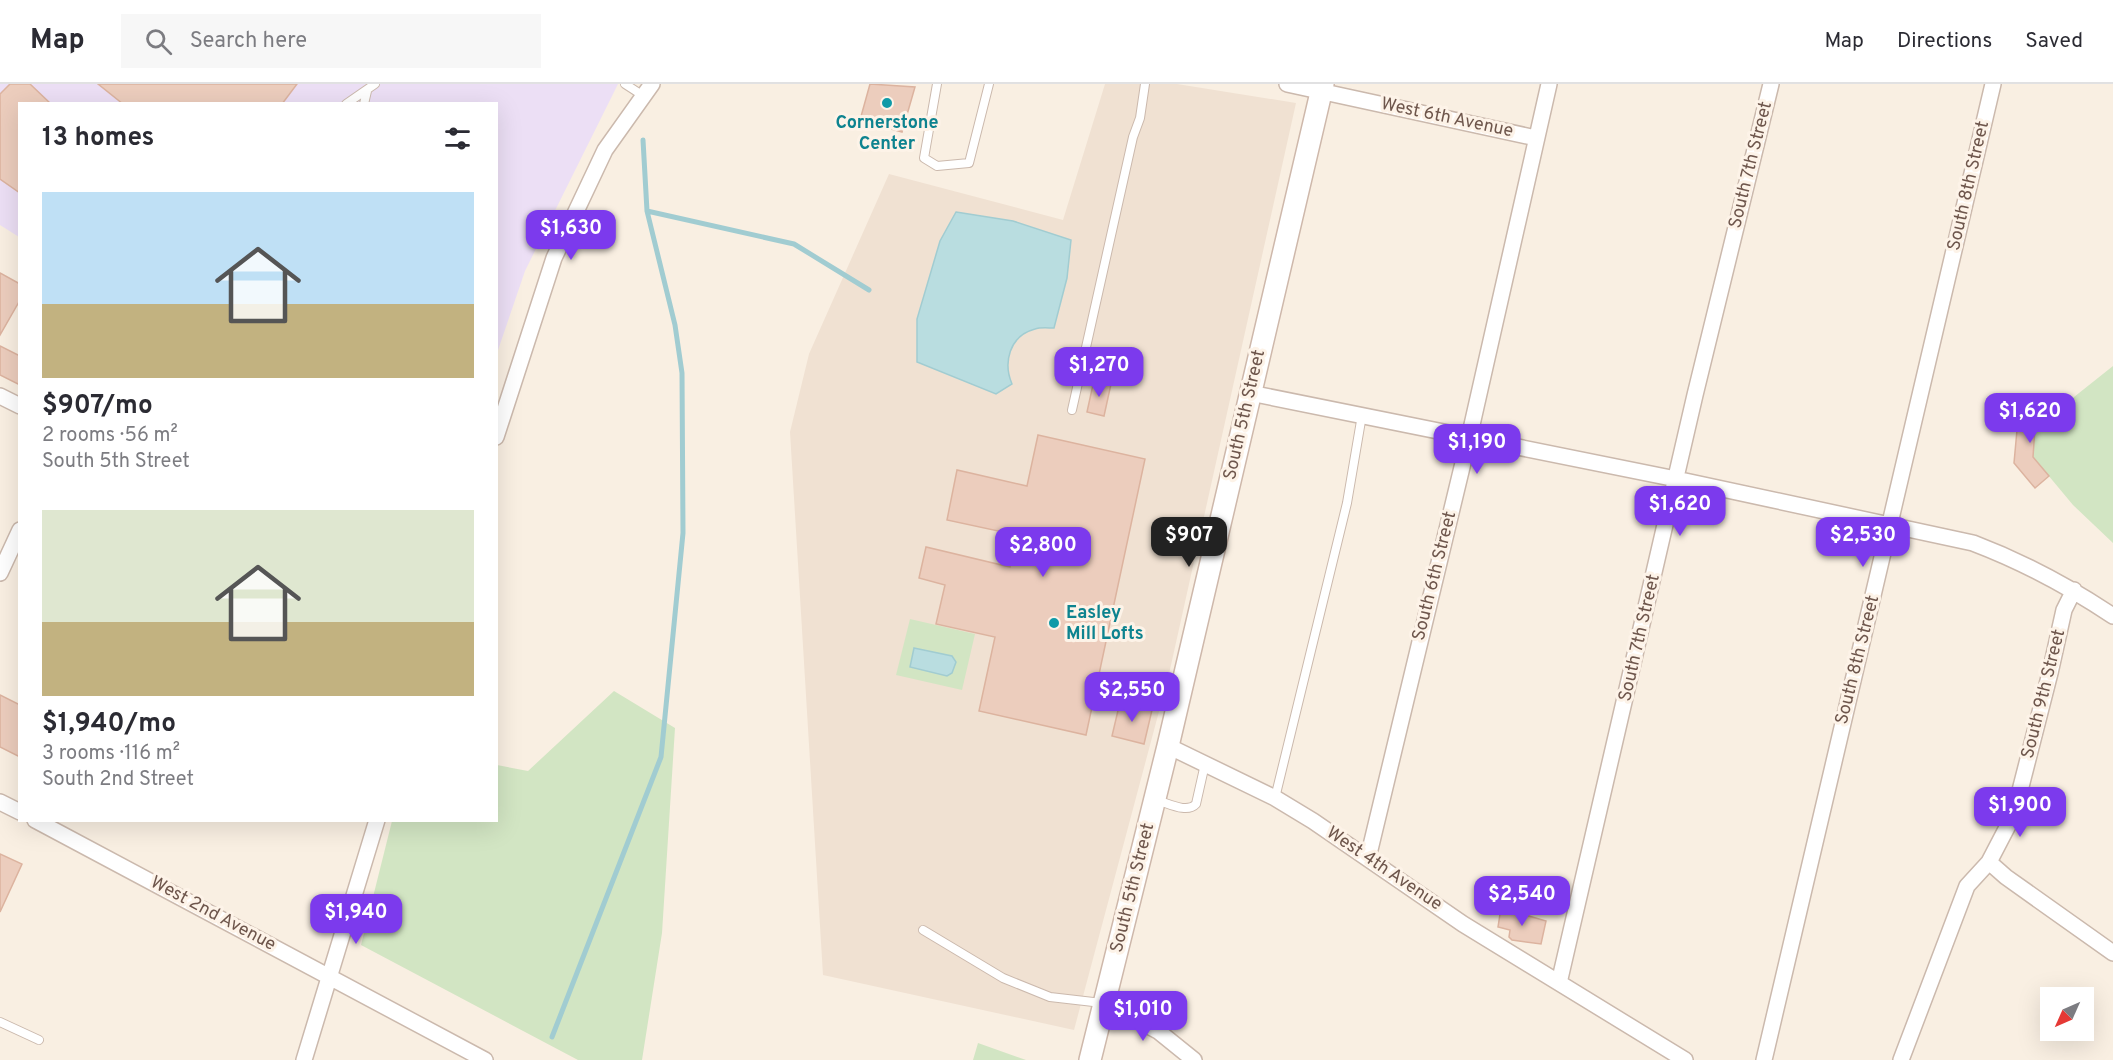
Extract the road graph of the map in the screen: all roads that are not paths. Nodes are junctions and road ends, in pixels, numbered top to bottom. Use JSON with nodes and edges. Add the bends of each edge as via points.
{"nodes":[{"id":1,"x":375,"y":84,"type":"edge"},
{"id":2,"x":625,"y":84,"type":"edge"},
{"id":3,"x":937,"y":84,"type":"edge"},
{"id":4,"x":989,"y":84,"type":"edge"},
{"id":5,"x":1145,"y":84,"type":"edge"},
{"id":6,"x":1287,"y":84,"type":"edge"},
{"id":7,"x":1549,"y":84,"type":"edge"},
{"id":8,"x":1771,"y":84,"type":"edge"},
{"id":9,"x":1993,"y":84,"type":"edge"},
{"id":10,"x":1322,"y":87,"type":"edge"},
{"id":11,"x":647,"y":89,"type":"edge"},
{"id":12,"x":367,"y":91,"type":"junction"},
{"id":13,"x":349,"y":102,"type":"edge"},
{"id":14,"x":364,"y":102,"type":"edge"},
{"id":15,"x":1536,"y":138,"type":"junction"},
{"id":16,"x":1250,"y":393,"type":"junction"},
{"id":17,"x":0,"y":396,"type":"edge"},
{"id":18,"x":18,"y":405,"type":"edge"},
{"id":19,"x":1072,"y":410,"type":"dead end"},
{"id":20,"x":1362,"y":415,"type":"junction"},
{"id":21,"x":498,"y":432,"type":"edge"},
{"id":22,"x":1469,"y":438,"type":"junction"},
{"id":23,"x":1676,"y":480,"type":"junction"},
{"id":24,"x":1889,"y":525,"type":"junction"},
{"id":25,"x":18,"y":534,"type":"edge"},
{"id":26,"x":0,"y":573,"type":"edge"},
{"id":27,"x":2074,"y":590,"type":"junction"},
{"id":28,"x":2113,"y":616,"type":"edge"},
{"id":29,"x":1168,"y":746,"type":"junction"},
{"id":30,"x":1205,"y":762,"type":"junction"},
{"id":31,"x":1275,"y":798,"type":"junction"},
{"id":32,"x":1155,"y":799,"type":"junction"},
{"id":33,"x":0,"y":802,"type":"edge"},
{"id":34,"x":18,"y":811,"type":"edge"},
{"id":35,"x":39,"y":822,"type":"edge"},
{"id":36,"x":376,"y":822,"type":"edge"},
{"id":37,"x":1368,"y":858,"type":"junction"},
{"id":38,"x":1989,"y":862,"type":"junction"},
{"id":39,"x":923,"y":930,"type":"dead end"},
{"id":40,"x":2113,"y":953,"type":"edge"},
{"id":41,"x":330,"y":976,"type":"junction"},
{"id":42,"x":1559,"y":983,"type":"junction"},
{"id":43,"x":1105,"y":1003,"type":"junction"},
{"id":44,"x":0,"y":1022,"type":"edge"},
{"id":45,"x":39,"y":1040,"type":"dead end"},
{"id":46,"x":304,"y":1060,"type":"edge"},
{"id":47,"x":485,"y":1060,"type":"edge"},
{"id":48,"x":1090,"y":1060,"type":"edge"},
{"id":49,"x":1194,"y":1060,"type":"edge"},
{"id":50,"x":1685,"y":1060,"type":"edge"},
{"id":51,"x":1764,"y":1060,"type":"edge"},
{"id":52,"x":1901,"y":1060,"type":"edge"}],
"edges":[{"from":1,"to":12,"type":"lane"},
{"from":2,"to":11,"type":"lane"},
{"from":3,"to":4,"type":"lane","via":[[924,158],[937,166],[969,163]]},
{"from":5,"to":19,"type":"lane"},
{"from":6,"to":10,"type":"street","name":"West 6th Avenue"},
{"from":7,"to":15,"type":"street","name":"South 6th Street"},
{"from":8,"to":23,"type":"street","name":"South 7th Street"},
{"from":9,"to":24,"type":"street","name":"South 8th Street"},
{"from":10,"to":15,"type":"street","name":"West 6th Avenue"},
{"from":10,"to":16,"type":"street","name":"South 5th Street"},
{"from":11,"to":21,"type":"street","via":[[605,150],[554,258]]},
{"from":12,"to":13,"type":"lane"},
{"from":12,"to":14,"type":"lane"},
{"from":15,"to":22,"type":"street","name":"South 6th Street"},
{"from":16,"to":20,"type":"street"},
{"from":16,"to":29,"type":"street","name":"South 5th Street"},
{"from":17,"to":18,"type":"street"},
{"from":20,"to":22,"type":"street"},
{"from":20,"to":31,"type":"lane","via":[[1347,503]]},
{"from":22,"to":23,"type":"street"},
{"from":22,"to":37,"type":"street","name":"South 6th Street"},
{"from":23,"to":24,"type":"street"},
{"from":23,"to":42,"type":"street","name":"South 7th Street"},
{"from":24,"to":27,"type":"street","via":[[1973,543]]},
{"from":24,"to":51,"type":"street","name":"South 8th Street"},
{"from":25,"to":26,"type":"street"},
{"from":27,"to":28,"type":"street"},
{"from":27,"to":38,"type":"street","name":"South 9th Street","via":[[2064,610],[2014,814]]},
{"from":29,"to":30,"type":"street","name":"West 4th Avenue"},
{"from":29,"to":32,"type":"street","name":"South 5th Street"},
{"from":30,"to":31,"type":"street","name":"West 4th Avenue"},
{"from":30,"to":32,"type":"lane","via":[[1192,808]]},
{"from":31,"to":37,"type":"street","name":"West 4th Avenue"},
{"from":32,"to":43,"type":"street","name":"South 5th Street"},
{"from":33,"to":34,"type":"street"},
{"from":35,"to":41,"type":"street","name":"West 2nd Avenue"},
{"from":36,"to":41,"type":"street"},
{"from":37,"to":42,"type":"street","name":"West 4th Avenue","via":[[1463,924]]},
{"from":38,"to":40,"type":"street"},
{"from":38,"to":52,"type":"street","name":"South 9th Street","via":[[1967,886]]},
{"from":39,"to":43,"type":"lane","via":[[1003,978],[1050,997]]},
{"from":41,"to":46,"type":"street"},
{"from":41,"to":47,"type":"street","name":"West 2nd Avenue"},
{"from":42,"to":50,"type":"street","name":"West 4th Avenue"},
{"from":43,"to":48,"type":"street","name":"South 5th Street"},
{"from":43,"to":49,"type":"street","via":[[1158,1031]]},
{"from":44,"to":45,"type":"lane"}]}
